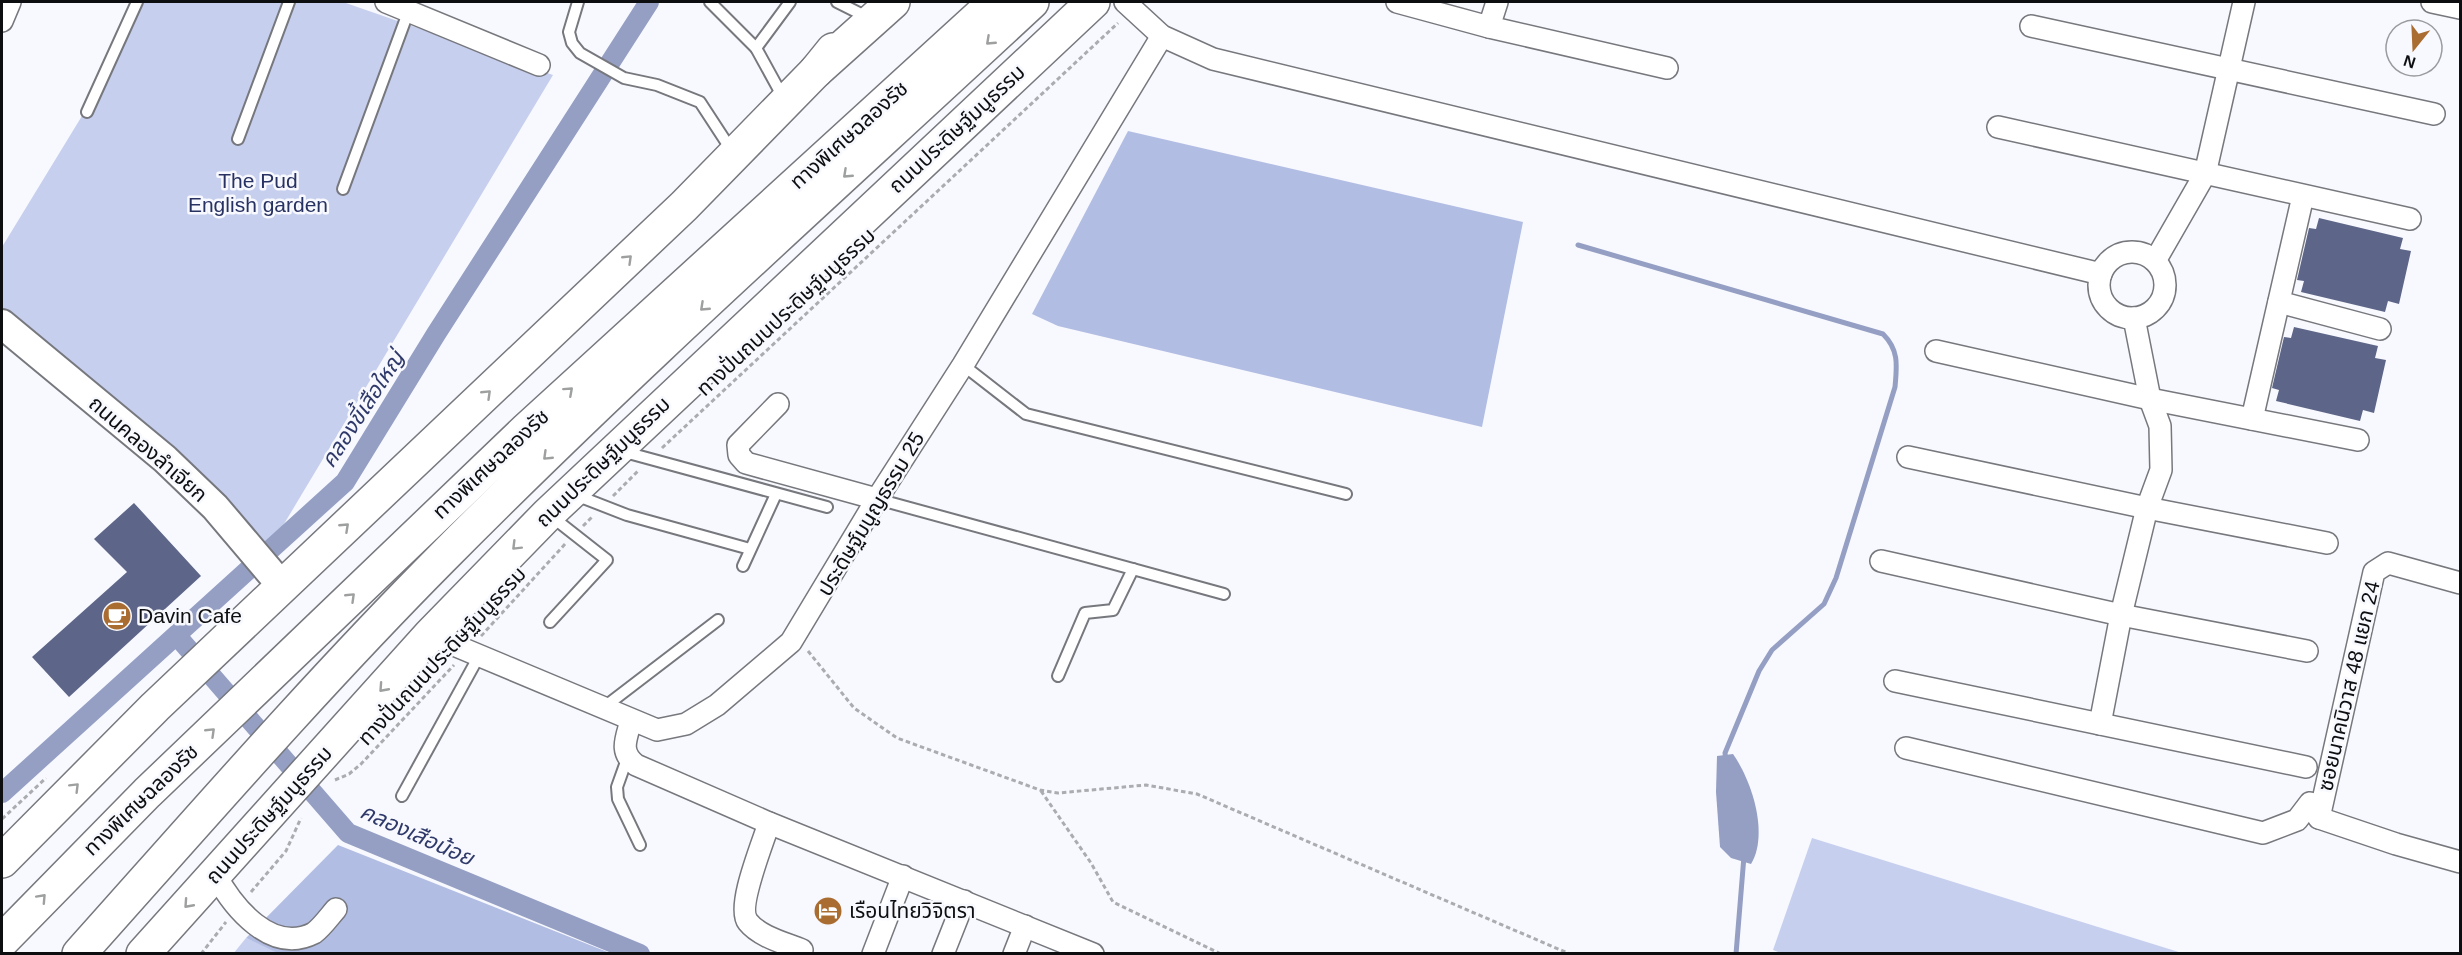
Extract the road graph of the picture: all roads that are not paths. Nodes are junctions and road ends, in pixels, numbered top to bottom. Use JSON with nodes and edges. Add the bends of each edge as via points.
{"nodes":[{"id":1,"x":10,"y":2,"type":"edge"},
{"id":2,"x":137,"y":2,"type":"edge"},
{"id":3,"x":289,"y":2,"type":"edge"},
{"id":4,"x":386,"y":2,"type":"edge"},
{"id":5,"x":578,"y":2,"type":"edge"},
{"id":6,"x":710,"y":2,"type":"edge"},
{"id":7,"x":790,"y":2,"type":"edge"},
{"id":8,"x":892,"y":2,"type":"edge"},
{"id":9,"x":995,"y":2,"type":"edge"},
{"id":10,"x":1032,"y":2,"type":"edge"},
{"id":11,"x":1093,"y":2,"type":"edge"},
{"id":12,"x":1397,"y":2,"type":"edge"},
{"id":13,"x":1497,"y":2,"type":"edge"},
{"id":14,"x":2244,"y":2,"type":"edge"},
{"id":15,"x":2432,"y":2,"type":"edge"},
{"id":16,"x":1129,"y":5,"type":"edge"},
{"id":17,"x":857,"y":6,"type":"edge"},
{"id":18,"x":2460,"y":8,"type":"edge"},
{"id":19,"x":409,"y":10,"type":"junction"},
{"id":20,"x":2,"y":21,"type":"edge"},
{"id":21,"x":2031,"y":26,"type":"dead end"},
{"id":22,"x":1489,"y":27,"type":"junction"},
{"id":23,"x":1162,"y":36,"type":"junction"},
{"id":24,"x":756,"y":48,"type":"junction"},
{"id":25,"x":539,"y":64,"type":"dead end"},
{"id":26,"x":1667,"y":68,"type":"dead end"},
{"id":27,"x":2229,"y":69,"type":"junction"},
{"id":28,"x":816,"y":71,"type":"junction"},
{"id":29,"x":785,"y":102,"type":"junction"},
{"id":30,"x":87,"y":112,"type":"dead end"},
{"id":31,"x":2434,"y":114,"type":"dead end"},
{"id":32,"x":1998,"y":127,"type":"dead end"},
{"id":33,"x":238,"y":139,"type":"dead end"},
{"id":34,"x":734,"y":154,"type":"junction"},
{"id":35,"x":2205,"y":174,"type":"junction"},
{"id":36,"x":343,"y":189,"type":"dead end"},
{"id":37,"x":2303,"y":196,"type":"junction"},
{"id":38,"x":2410,"y":219,"type":"dead end"},
{"id":39,"x":2155,"y":261,"type":"junction"},
{"id":40,"x":2101,"y":274,"type":"junction"},
{"id":41,"x":2279,"y":302,"type":"junction"},
{"id":42,"x":2134,"y":318,"type":"junction"},
{"id":43,"x":2,"y":324,"type":"edge"},
{"id":44,"x":2380,"y":329,"type":"dead end"},
{"id":45,"x":1936,"y":351,"type":"dead end"},
{"id":46,"x":963,"y":365,"type":"junction"},
{"id":47,"x":2150,"y":399,"type":"junction"},
{"id":48,"x":778,"y":404,"type":"dead end"},
{"id":49,"x":2252,"y":419,"type":"junction"},
{"id":50,"x":2358,"y":440,"type":"dead end"},
{"id":51,"x":615,"y":449,"type":"junction"},
{"id":52,"x":1908,"y":457,"type":"dead end"},
{"id":53,"x":776,"y":494,"type":"junction"},
{"id":54,"x":1346,"y":494,"type":"dead end"},
{"id":55,"x":877,"y":499,"type":"junction"},
{"id":56,"x":559,"y":503,"type":"junction"},
{"id":57,"x":827,"y":507,"type":"dead end"},
{"id":58,"x":2147,"y":508,"type":"junction"},
{"id":59,"x":2328,"y":543,"type":"dead end"},
{"id":60,"x":750,"y":549,"type":"junction"},
{"id":61,"x":1881,"y":561,"type":"dead end"},
{"id":62,"x":743,"y":566,"type":"dead end"},
{"id":63,"x":268,"y":568,"type":"junction"},
{"id":64,"x":1133,"y":569,"type":"junction"},
{"id":65,"x":2460,"y":583,"type":"edge"},
{"id":66,"x":1224,"y":594,"type":"dead end"},
{"id":67,"x":2121,"y":615,"type":"junction"},
{"id":68,"x":718,"y":620,"type":"dead end"},
{"id":69,"x":550,"y":622,"type":"dead end"},
{"id":70,"x":430,"y":635,"type":"junction"},
{"id":71,"x":2307,"y":651,"type":"dead end"},
{"id":72,"x":474,"y":653,"type":"junction"},
{"id":73,"x":1058,"y":676,"type":"dead end"},
{"id":74,"x":1895,"y":681,"type":"dead end"},
{"id":75,"x":603,"y":708,"type":"junction"},
{"id":76,"x":631,"y":721,"type":"junction"},
{"id":77,"x":2100,"y":724,"type":"junction"},
{"id":78,"x":1906,"y":748,"type":"dead end"},
{"id":79,"x":627,"y":759,"type":"junction"},
{"id":80,"x":2306,"y":767,"type":"dead end"},
{"id":81,"x":402,"y":796,"type":"dead end"},
{"id":82,"x":2314,"y":810,"type":"junction"},
{"id":83,"x":769,"y":823,"type":"junction"},
{"id":84,"x":34,"y":829,"type":"junction"},
{"id":85,"x":640,"y":845,"type":"dead end"},
{"id":86,"x":2,"y":855,"type":"edge"},
{"id":87,"x":2,"y":861,"type":"edge"},
{"id":88,"x":2460,"y":862,"type":"edge"},
{"id":89,"x":215,"y":874,"type":"junction"},
{"id":90,"x":903,"y":876,"type":"junction"},
{"id":91,"x":964,"y":901,"type":"junction"},
{"id":92,"x":336,"y":909,"type":"dead end"},
{"id":93,"x":1025,"y":926,"type":"junction"},
{"id":94,"x":2,"y":941,"type":"edge"},
{"id":95,"x":802,"y":950,"type":"dead end"},
{"id":96,"x":79,"y":954,"type":"edge"},
{"id":97,"x":144,"y":954,"type":"edge"},
{"id":98,"x":873,"y":954,"type":"edge"},
{"id":99,"x":943,"y":954,"type":"edge"},
{"id":100,"x":1014,"y":954,"type":"edge"},
{"id":101,"x":1093,"y":954,"type":"edge"}],
"edges":[{"from":1,"to":20,"type":"street"},
{"from":2,"to":30,"type":"lane"},
{"from":3,"to":33,"type":"lane"},
{"from":4,"to":19,"type":"street"},
{"from":5,"to":34,"type":"lane","via":[[569,32],[580,53],[624,78],[657,85],[700,102]]},
{"from":6,"to":24,"type":"lane"},
{"from":7,"to":24,"type":"lane"},
{"from":8,"to":28,"type":"main road"},
{"from":94,"to":9,"type":"main road","name":"ทางพิเศษฉลองรัช","one_way":true,"via":[[147,793],[511,444]]},
{"from":10,"to":96,"type":"main road","name":"ทางพิเศษฉลองรัช","one_way":true,"via":[[687,323],[440,560],[291,718]]},
{"from":11,"to":51,"type":"main road","name":"ถนนประดิษฐ์มนูธรรม"},
{"from":12,"to":22,"type":"street"},
{"from":13,"to":22,"type":"street"},
{"from":14,"to":27,"type":"street"},
{"from":15,"to":18,"type":"street"},
{"from":16,"to":23,"type":"street"},
{"from":17,"to":28,"type":"main road"},
{"from":19,"to":25,"type":"street"},
{"from":19,"to":36,"type":"lane"},
{"from":21,"to":27,"type":"street"},
{"from":22,"to":26,"type":"street"},
{"from":23,"to":40,"type":"street","via":[[1213,59]]},
{"from":23,"to":46,"type":"street","name":"ประดิษฐ์มนูญธรรม 25"},
{"from":24,"to":29,"type":"lane"},
{"from":27,"to":31,"type":"street"},
{"from":27,"to":35,"type":"street"},
{"from":28,"to":29,"type":"main road"},
{"from":29,"to":34,"type":"main road"},
{"from":32,"to":35,"type":"street"},
{"from":63,"to":34,"type":"main road","one_way":true,"via":[[632,256]]},
{"from":35,"to":37,"type":"street"},
{"from":35,"to":39,"type":"street"},
{"from":37,"to":38,"type":"street"},
{"from":37,"to":41,"type":"street"},
{"from":39,"to":40,"type":"street","via":[[2146,255],[2124,253],[2106,264]]},
{"from":39,"to":42,"type":"street","via":[[2165,280],[2161,302],[2145,316]]},
{"from":40,"to":42,"type":"street","via":[[2100,295],[2106,305],[2113,312]]},
{"from":41,"to":44,"type":"street"},
{"from":41,"to":49,"type":"street"},
{"from":42,"to":47,"type":"street"},
{"from":43,"to":63,"type":"street","name":"ถนนคลองลำเจียก","via":[[165,459]]},
{"from":45,"to":47,"type":"street"},
{"from":46,"to":54,"type":"lane","via":[[1026,414]]},
{"from":46,"to":55,"type":"street","name":"ประดิษฐ์มนูญธรรม 25"},
{"from":47,"to":49,"type":"street"},
{"from":47,"to":58,"type":"street","via":[[2160,426],[2161,470]]},
{"from":48,"to":55,"type":"street","via":[[738,445],[746,463]]},
{"from":49,"to":50,"type":"street"},
{"from":51,"to":53,"type":"lane"},
{"from":51,"to":56,"type":"main road","name":"ถนนประดิษฐ์มนูธรรม"},
{"from":52,"to":58,"type":"street"},
{"from":53,"to":57,"type":"lane"},
{"from":53,"to":60,"type":"lane"},
{"from":55,"to":64,"type":"lane"},
{"from":55,"to":76,"type":"street","name":"ประดิษฐ์มนูญธรรม 25","via":[[795,636],[750,679],[686,724],[657,730]]},
{"from":56,"to":60,"type":"lane","via":[[602,507]]},
{"from":56,"to":69,"type":"lane","via":[[574,534],[607,560]]},
{"from":56,"to":70,"type":"main road","name":"ถนนประดิษฐ์มนูธรรม","one_way":true},
{"from":58,"to":59,"type":"street"},
{"from":58,"to":67,"type":"street"},
{"from":60,"to":62,"type":"lane"},
{"from":61,"to":67,"type":"street"},
{"from":84,"to":63,"type":"main road","one_way":true,"via":[[200,663]]},
{"from":64,"to":66,"type":"lane"},
{"from":64,"to":73,"type":"lane","via":[[1113,610],[1085,613]]},
{"from":65,"to":82,"type":"street","name":"ซอยนาคนิวาส 48 แยก 24","via":[[2388,563],[2374,572]]},
{"from":67,"to":71,"type":"street"},
{"from":67,"to":77,"type":"street"},
{"from":68,"to":75,"type":"lane"},
{"from":70,"to":72,"type":"street","name":"ประดิษฐ์มนูญธรรม 25"},
{"from":70,"to":89,"type":"main road","name":"ถนนประดิษฐ์มนูธรรม","one_way":true,"via":[[324,773],[293,807]]},
{"from":72,"to":75,"type":"street","name":"ประดิษฐ์มนูญธรรม 25"},
{"from":72,"to":81,"type":"lane"},
{"from":74,"to":77,"type":"street"},
{"from":75,"to":76,"type":"street","name":"ประดิษฐ์มนูญธรรม 25"},
{"from":76,"to":79,"type":"street","via":[[624,746]]},
{"from":77,"to":80,"type":"street"},
{"from":78,"to":82,"type":"street","via":[[2263,834]]},
{"from":79,"to":83,"type":"street"},
{"from":79,"to":85,"type":"lane","via":[[617,787],[618,799]]},
{"from":82,"to":88,"type":"street","via":[[2396,844]]},
{"from":83,"to":90,"type":"street"},
{"from":83,"to":95,"type":"street","via":[[743,906],[747,920],[759,932]]},
{"from":84,"to":86,"type":"main road"},
{"from":84,"to":87,"type":"main road"},
{"from":89,"to":92,"type":"street","via":[[246,920],[270,939],[302,939],[315,933]]},
{"from":89,"to":97,"type":"main road","name":"ถนนประดิษฐ์มนูธรรม","one_way":true},
{"from":90,"to":91,"type":"street"},
{"from":90,"to":98,"type":"street"},
{"from":91,"to":93,"type":"street"},
{"from":91,"to":99,"type":"street"},
{"from":93,"to":100,"type":"street"},
{"from":93,"to":101,"type":"street"}]}
